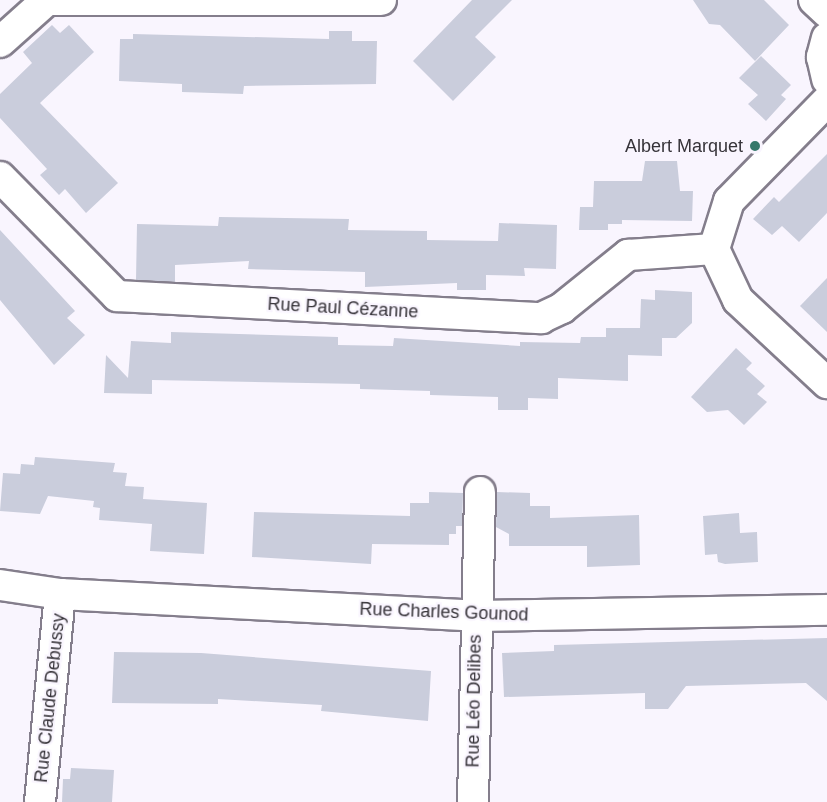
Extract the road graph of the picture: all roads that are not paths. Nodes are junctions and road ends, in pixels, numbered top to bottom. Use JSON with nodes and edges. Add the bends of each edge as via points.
{"nodes":[{"id":1,"x":381,"y":0,"type":"edge"},
{"id":2,"x":814,"y":0,"type":"edge"},
{"id":3,"x":204,"y":1,"type":"edge"},
{"id":4,"x":827,"y":12,"type":"edge"},
{"id":5,"x":827,"y":38,"type":"edge"},
{"id":6,"x":0,"y":42,"type":"edge"},
{"id":7,"x":827,"y":79,"type":"edge"},
{"id":8,"x":827,"y":101,"type":"edge"},
{"id":9,"x":0,"y":177,"type":"edge"},
{"id":10,"x":714,"y":249,"type":"junction"},
{"id":11,"x":827,"y":382,"type":"edge"},
{"id":12,"x":480,"y":492,"type":"dead end"},
{"id":13,"x":0,"y":585,"type":"edge"},
{"id":14,"x":60,"y":594,"type":"junction"},
{"id":15,"x":827,"y":610,"type":"edge"},
{"id":16,"x":476,"y":616,"type":"junction"},
{"id":17,"x":40,"y":802,"type":"edge"},
{"id":18,"x":472,"y":802,"type":"edge"}],
"edges":[{"from":1,"to":3,"type":"street"},
{"from":2,"to":4,"type":"street"},
{"from":3,"to":6,"type":"street","via":[[47,0]]},
{"from":5,"to":7,"type":"street","via":[[822,57]]},
{"from":8,"to":10,"type":"street","via":[[729,201]]},
{"from":9,"to":10,"type":"street","name":"Rue Paul Cézanne","via":[[117,296],[541,318],[562,308],[628,255]]},
{"from":10,"to":11,"type":"street","via":[[738,300]]},
{"from":12,"to":16,"type":"street","name":"Rue Léo Delibes"},
{"from":13,"to":14,"type":"street","name":"Rue Charles Gounod"},
{"from":14,"to":16,"type":"street","name":"Rue Charles Gounod"},
{"from":14,"to":17,"type":"street","name":"Rue Claude Debussy"},
{"from":15,"to":16,"type":"street","name":"Rue Charles Gounod"},
{"from":16,"to":18,"type":"street","name":"Rue Léo Delibes"}]}
